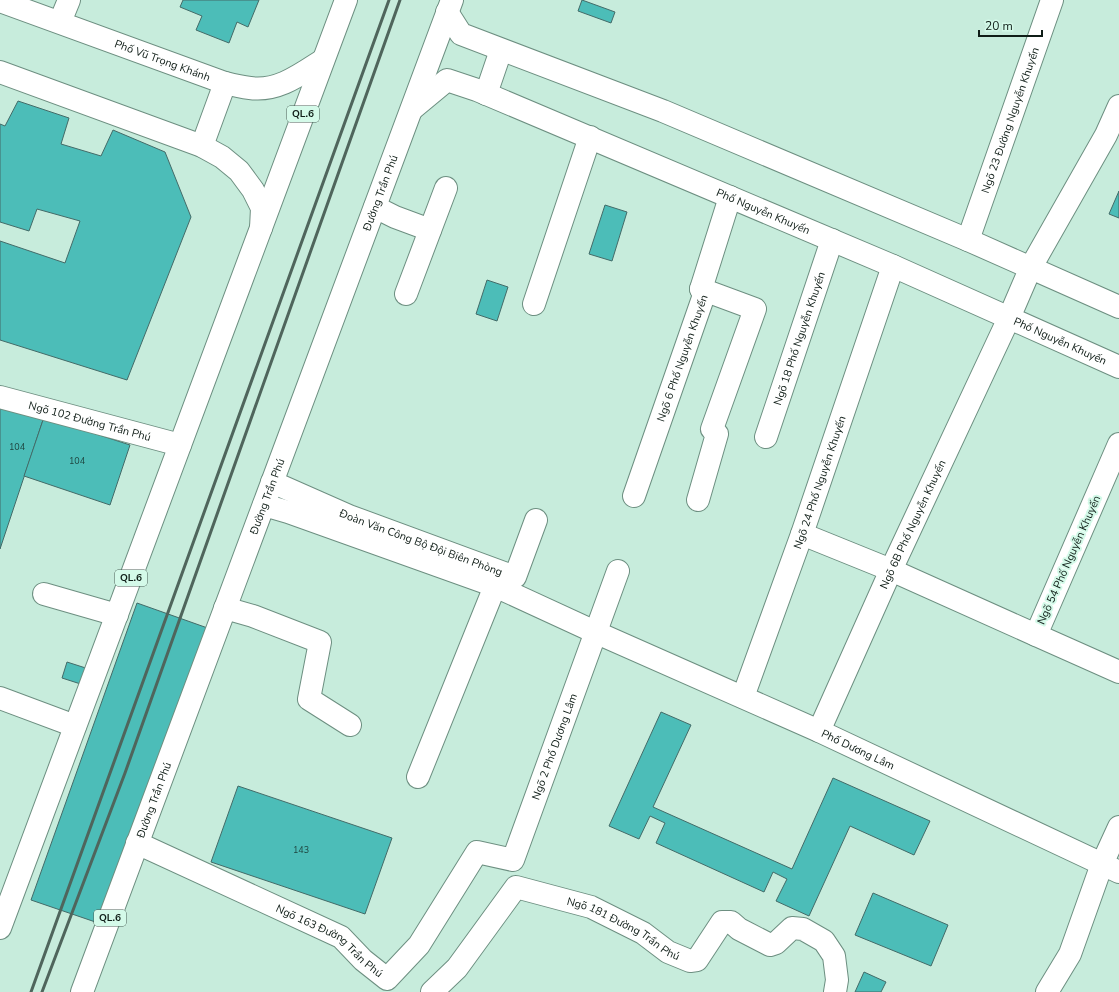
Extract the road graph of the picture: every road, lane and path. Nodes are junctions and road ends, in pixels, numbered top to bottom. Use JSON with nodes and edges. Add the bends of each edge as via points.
{"nodes":[{"id":1,"x":69,"y":0,"type":"edge"},
{"id":2,"x":346,"y":0,"type":"edge"},
{"id":3,"x":1052,"y":0,"type":"edge"},
{"id":4,"x":0,"y":1,"type":"edge"},
{"id":5,"x":450,"y":6,"type":"edge"},
{"id":6,"x":60,"y":22,"type":"junction"},
{"id":7,"x":501,"y":50,"type":"junction"},
{"id":8,"x":323,"y":60,"type":"junction"},
{"id":9,"x":0,"y":72,"type":"edge"},
{"id":10,"x":226,"y":83,"type":"junction"},
{"id":11,"x":486,"y":94,"type":"junction"},
{"id":12,"x":1119,"y":106,"type":"edge"},
{"id":13,"x":412,"y":109,"type":"junction"},
{"id":14,"x":590,"y":137,"type":"junction"},
{"id":15,"x":202,"y":146,"type":"junction"},
{"id":16,"x":446,"y":188,"type":"dead end"},
{"id":17,"x":730,"y":197,"type":"junction"},
{"id":18,"x":375,"y":207,"type":"junction"},
{"id":19,"x":261,"y":228,"type":"junction"},
{"id":20,"x":430,"y":230,"type":"junction"},
{"id":21,"x":832,"y":240,"type":"junction"},
{"id":22,"x":968,"y":240,"type":"junction"},
{"id":23,"x":893,"y":266,"type":"junction"},
{"id":24,"x":1031,"y":267,"type":"junction"},
{"id":25,"x":701,"y":289,"type":"junction"},
{"id":26,"x":406,"y":294,"type":"dead end"},
{"id":27,"x":534,"y":304,"type":"dead end"},
{"id":28,"x":1119,"y":306,"type":"edge"},
{"id":29,"x":1008,"y":318,"type":"junction"},
{"id":30,"x":1119,"y":367,"type":"edge"},
{"id":31,"x":0,"y":397,"type":"edge"},
{"id":32,"x":766,"y":437,"type":"dead end"},
{"id":33,"x":1119,"y":444,"type":"edge"},
{"id":34,"x":180,"y":445,"type":"junction"},
{"id":35,"x":272,"y":482,"type":"junction"},
{"id":36,"x":634,"y":496,"type":"dead end"},
{"id":37,"x":698,"y":500,"type":"dead end"},
{"id":38,"x":264,"y":505,"type":"junction"},
{"id":39,"x":536,"y":520,"type":"dead end"},
{"id":40,"x":802,"y":534,"type":"junction"},
{"id":41,"x":891,"y":570,"type":"junction"},
{"id":42,"x":618,"y":571,"type":"dead end"},
{"id":43,"x":495,"y":586,"type":"junction"},
{"id":44,"x":44,"y":594,"type":"dead end"},
{"id":45,"x":225,"y":608,"type":"junction"},
{"id":46,"x":117,"y":615,"type":"junction"},
{"id":47,"x":595,"y":632,"type":"junction"},
{"id":48,"x":1036,"y":635,"type":"junction"},
{"id":49,"x":1119,"y":672,"type":"edge"},
{"id":50,"x":743,"y":697,"type":"junction"},
{"id":51,"x":0,"y":698,"type":"edge"},
{"id":52,"x":350,"y":724,"type":"dead end"},
{"id":53,"x":75,"y":726,"type":"junction"},
{"id":54,"x":819,"y":731,"type":"junction"},
{"id":55,"x":418,"y":777,"type":"dead end"},
{"id":56,"x":1119,"y":827,"type":"edge"},
{"id":57,"x":137,"y":843,"type":"junction"},
{"id":58,"x":513,"y":860,"type":"joint"},
{"id":59,"x":1111,"y":868,"type":"edge"},
{"id":60,"x":0,"y":928,"type":"edge"},
{"id":61,"x":82,"y":992,"type":"edge"},
{"id":62,"x":432,"y":992,"type":"edge"},
{"id":63,"x":836,"y":992,"type":"edge"},
{"id":64,"x":1047,"y":992,"type":"edge"}],
"edges":[{"from":1,"to":6,"type":"main road"},
{"from":2,"to":8,"type":"main road","number":"QL.6"},
{"from":3,"to":22,"type":"main road","name":"Ngõ 23 Đường Nguyễn Khuyến"},
{"from":4,"to":6,"type":"main road","name":"Phố Vũ Trọng Khánh"},
{"from":5,"to":7,"type":"main road","via":[[461,34]]},
{"from":5,"to":13,"type":"main road","name":"Đường Trần Phú","number":"QL.6"},
{"from":6,"to":10,"type":"main road","name":"Phố Vũ Trọng Khánh"},
{"from":7,"to":11,"type":"main road"},
{"from":7,"to":22,"type":"main road","via":[[663,111]]},
{"from":8,"to":10,"type":"main road","name":"Phố Vũ Trọng Khánh","via":[[284,83],[269,87],[251,88]]},
{"from":8,"to":19,"type":"main road","number":"QL.6"},
{"from":9,"to":15,"type":"main road"},
{"from":10,"to":15,"type":"main road"},
{"from":11,"to":13,"type":"main road","name":"Phố Nguyễn Khuyến","via":[[446,80]]},
{"from":11,"to":14,"type":"main road","name":"Phố Nguyễn Khuyến"},
{"from":12,"to":24,"type":"main road","name":"Ngõ 6B Phố Nguyễn Khuyến","via":[[1106,135]]},
{"from":13,"to":18,"type":"main road","name":"Đường Trần Phú","number":"QL.6"},
{"from":14,"to":17,"type":"main road","name":"Phố Nguyễn Khuyến"},
{"from":14,"to":27,"type":"main road"},
{"from":15,"to":19,"type":"main road","via":[[222,157],[239,171],[253,190],[262,208]]},
{"from":16,"to":20,"type":"main road"},
{"from":17,"to":21,"type":"main road","name":"Phố Nguyễn Khuyến"},
{"from":17,"to":25,"type":"main road","name":"Ngõ 6 Phố Nguyễn Khuyến"},
{"from":18,"to":20,"type":"main road"},
{"from":18,"to":35,"type":"main road","name":"Đường Trần Phú","number":"QL.6"},
{"from":19,"to":34,"type":"main road","number":"QL.6"},
{"from":20,"to":26,"type":"main road"},
{"from":21,"to":23,"type":"main road","name":"Phố Nguyễn Khuyến"},
{"from":21,"to":32,"type":"main road","name":"Ngõ 18 Phố Nguyễn Khuyến"},
{"from":22,"to":24,"type":"main road"},
{"from":23,"to":29,"type":"main road","name":"Phố Nguyễn Khuyến"},
{"from":23,"to":40,"type":"main road","name":"Ngõ 24 Phố Nguyễn Khuyến"},
{"from":24,"to":28,"type":"main road"},
{"from":24,"to":29,"type":"main road","name":"Ngõ 6B Phố Nguyễn Khuyến"},
{"from":25,"to":36,"type":"main road","name":"Ngõ 6 Phố Nguyễn Khuyến","via":[[704,295]]},
{"from":25,"to":37,"type":"main road","via":[[755,309],[712,429],[717,434]]},
{"from":29,"to":30,"type":"main road","name":"Phố Nguyễn Khuyến"},
{"from":29,"to":41,"type":"main road","name":"Ngõ 6B Phố Nguyễn Khuyến"},
{"from":31,"to":34,"type":"main road","name":"Ngõ 102 Đường Trần Phú"},
{"from":33,"to":48,"type":"main road","name":"Ngõ 54 Phố Nguyễn Khuyến"},
{"from":34,"to":46,"type":"main road","number":"QL.6"},
{"from":35,"to":38,"type":"main road","name":"Đường Trần Phú","number":"QL.6"},
{"from":35,"to":39,"type":"main road","name":"Đoàn Văn Công Bộ Đội Biên Phòng","via":[[349,516],[515,577]]},
{"from":38,"to":43,"type":"main road","name":"Phố Dương Lâm"},
{"from":38,"to":45,"type":"main road","name":"Đường Trần Phú","number":"QL.6"},
{"from":40,"to":41,"type":"main road"},
{"from":40,"to":50,"type":"main road","name":"Ngõ 24 Phố Nguyễn Khuyến"},
{"from":41,"to":48,"type":"main road"},
{"from":41,"to":54,"type":"main road","name":"Ngõ 6B Phố Nguyễn Khuyến"},
{"from":42,"to":47,"type":"main road","name":"Ngõ 2 Phố Dương Lâm"},
{"from":43,"to":47,"type":"main road","name":"Phố Dương Lâm"},
{"from":43,"to":55,"type":"main road"},
{"from":44,"to":46,"type":"main road"},
{"from":45,"to":52,"type":"main road","via":[[254,616],[320,642],[309,700]]},
{"from":45,"to":57,"type":"main road","name":"Đường Trần Phú","number":"QL.6"},
{"from":46,"to":53,"type":"main road","number":"QL.6"},
{"from":47,"to":50,"type":"main road","name":"Phố Dương Lâm"},
{"from":47,"to":58,"type":"main road","name":"Ngõ 2 Phố Dương Lâm"},
{"from":48,"to":49,"type":"main road","name":"Ngõ 54 Phố Nguyễn Khuyến"},
{"from":50,"to":54,"type":"main road","name":"Phố Dương Lâm"},
{"from":51,"to":53,"type":"main road"},
{"from":53,"to":60,"type":"main road","number":"QL.6"},
{"from":54,"to":59,"type":"main road","name":"Phố Dương Lâm"},
{"from":56,"to":59,"type":"main road"},
{"from":57,"to":58,"type":"main road","name":"Ngõ 163 Đường Trần Phú","via":[[341,937],[363,960],[387,979],[419,945],[477,852]]},
{"from":57,"to":61,"type":"main road","name":"Đường Trần Phú","number":"QL.6"},
{"from":59,"to":64,"type":"main road","via":[[1070,954]]},
{"from":62,"to":63,"type":"main road","name":"Ngõ 181 Đường Trần Phú","via":[[457,968],[516,887],[592,907],[643,934],[668,952],[690,961],[697,960],[722,922],[731,922],[770,945],[776,943],[792,928],[803,929],[824,942],[834,956]]}]}
